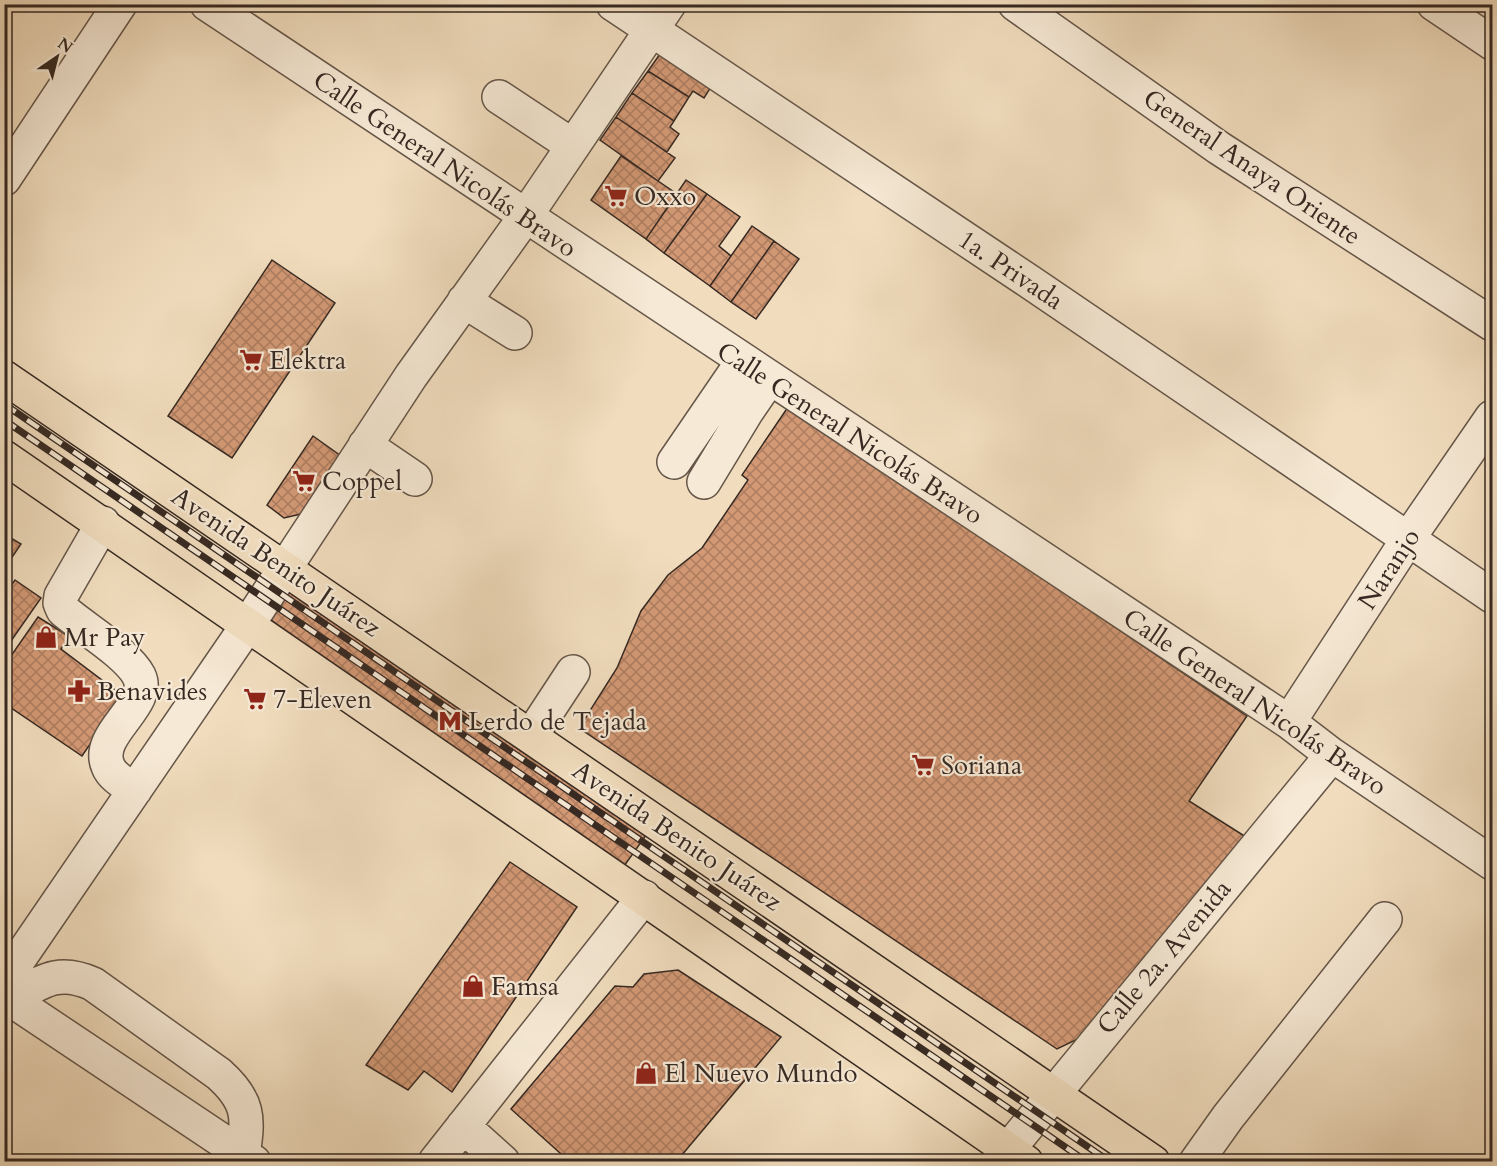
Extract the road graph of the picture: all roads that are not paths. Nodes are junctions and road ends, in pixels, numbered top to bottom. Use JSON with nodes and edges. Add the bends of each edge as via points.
{"nodes":[{"id":1,"x":120,"y":4,"type":"edge"},
{"id":2,"x":207,"y":4,"type":"edge"},
{"id":3,"x":613,"y":4,"type":"edge"},
{"id":4,"x":1015,"y":4,"type":"edge"},
{"id":5,"x":1434,"y":4,"type":"edge"},
{"id":6,"x":660,"y":17,"type":"edge"},
{"id":7,"x":1492,"y":43,"type":"edge"},
{"id":8,"x":499,"y":97,"type":"dead end"},
{"id":9,"x":573,"y":146,"type":"junction"},
{"id":10,"x":4,"y":179,"type":"edge"},
{"id":11,"x":525,"y":217,"type":"junction"},
{"id":12,"x":470,"y":293,"type":"junction"},
{"id":13,"x":1492,"y":324,"type":"edge"},
{"id":14,"x":520,"y":326,"type":"dead end"},
{"id":15,"x":756,"y":370,"type":"junction"},
{"id":16,"x":4,"y":377,"type":"edge"},
{"id":17,"x":1492,"y":417,"type":"edge"},
{"id":18,"x":361,"y":452,"type":"junction"},
{"id":19,"x":4,"y":457,"type":"edge"},
{"id":20,"x":674,"y":462,"type":"dead end"},
{"id":21,"x":704,"y":482,"type":"dead end"},
{"id":22,"x":410,"y":487,"type":"dead end"},
{"id":23,"x":103,"y":523,"type":"junction"},
{"id":24,"x":1408,"y":539,"type":"junction"},
{"id":25,"x":285,"y":567,"type":"junction"},
{"id":26,"x":1492,"y":596,"type":"edge"},
{"id":27,"x":247,"y":626,"type":"junction"},
{"id":28,"x":573,"y":672,"type":"dead end"},
{"id":29,"x":1289,"y":722,"type":"junction"},
{"id":30,"x":531,"y":736,"type":"junction"},
{"id":31,"x":1332,"y":754,"type":"junction"},
{"id":32,"x":135,"y":790,"type":"junction"},
{"id":33,"x":1492,"y":863,"type":"edge"},
{"id":34,"x":644,"y":897,"type":"junction"},
{"id":35,"x":1385,"y":919,"type":"dead end"},
{"id":36,"x":6,"y":992,"type":"edge"},
{"id":37,"x":1053,"y":1093,"type":"junction"},
{"id":38,"x":463,"y":1126,"type":"junction"},
{"id":39,"x":1011,"y":1157,"type":"edge"},
{"id":40,"x":249,"y":1158,"type":"edge"},
{"id":41,"x":435,"y":1161,"type":"edge"},
{"id":42,"x":503,"y":1161,"type":"edge"},
{"id":43,"x":1153,"y":1161,"type":"edge"},
{"id":44,"x":1196,"y":1161,"type":"edge"}],
"edges":[{"from":1,"to":10,"type":"street"},
{"from":2,"to":11,"type":"street","name":"Calle General Nicolás Bravo"},
{"from":3,"to":6,"type":"street","name":"1a. Privada"},
{"from":4,"to":13,"type":"street","name":"General Anaya Oriente","via":[[1219,148]]},
{"from":5,"to":7,"type":"street"},
{"from":6,"to":9,"type":"street"},
{"from":6,"to":24,"type":"street","name":"1a. Privada","via":[[1030,282]]},
{"from":8,"to":9,"type":"street"},
{"from":9,"to":11,"type":"street"},
{"from":11,"to":12,"type":"street"},
{"from":11,"to":15,"type":"street","name":"Calle General Nicolás Bravo"},
{"from":12,"to":14,"type":"street"},
{"from":12,"to":18,"type":"street"},
{"from":15,"to":20,"type":"street"},
{"from":15,"to":21,"type":"street"},
{"from":15,"to":29,"type":"street","name":"Calle General Nicolás Bravo"},
{"from":16,"to":25,"type":"main road","name":"Avenida Benito Juárez"},
{"from":17,"to":24,"type":"street","name":"Naranjo"},
{"from":18,"to":22,"type":"street"},
{"from":18,"to":25,"type":"street"},
{"from":19,"to":23,"type":"main road"},
{"from":23,"to":27,"type":"main road"},
{"from":23,"to":32,"type":"street","via":[[60,603],[63,610],[113,649],[140,677],[142,688],[105,754],[108,767],[117,778]]},
{"from":24,"to":26,"type":"street","name":"1a. Privada"},
{"from":24,"to":29,"type":"street","name":"Naranjo"},
{"from":25,"to":27,"type":"street"},
{"from":25,"to":30,"type":"main road","name":"Avenida Benito Juárez"},
{"from":27,"to":32,"type":"street"},
{"from":27,"to":34,"type":"main road"},
{"from":28,"to":30,"type":"street"},
{"from":29,"to":31,"type":"street","name":"Calle General Nicolás Bravo"},
{"from":30,"to":37,"type":"main road","name":"Avenida Benito Juárez"},
{"from":31,"to":33,"type":"street","name":"Calle General Nicolás Bravo"},
{"from":31,"to":37,"type":"street","name":"Calle 2a. Avenida"},
{"from":32,"to":36,"type":"street"},
{"from":34,"to":38,"type":"street"},
{"from":34,"to":39,"type":"main road"},
{"from":35,"to":44,"type":"street"},
{"from":36,"to":40,"type":"street"},
{"from":36,"to":40,"type":"street","via":[[61,975],[93,984],[236,1089],[244,1106]]},
{"from":37,"to":39,"type":"street","name":"Calle 2a. Avenida"},
{"from":37,"to":43,"type":"main road","name":"Avenida Benito Juárez"},
{"from":38,"to":41,"type":"street"},
{"from":38,"to":42,"type":"street"}]}
